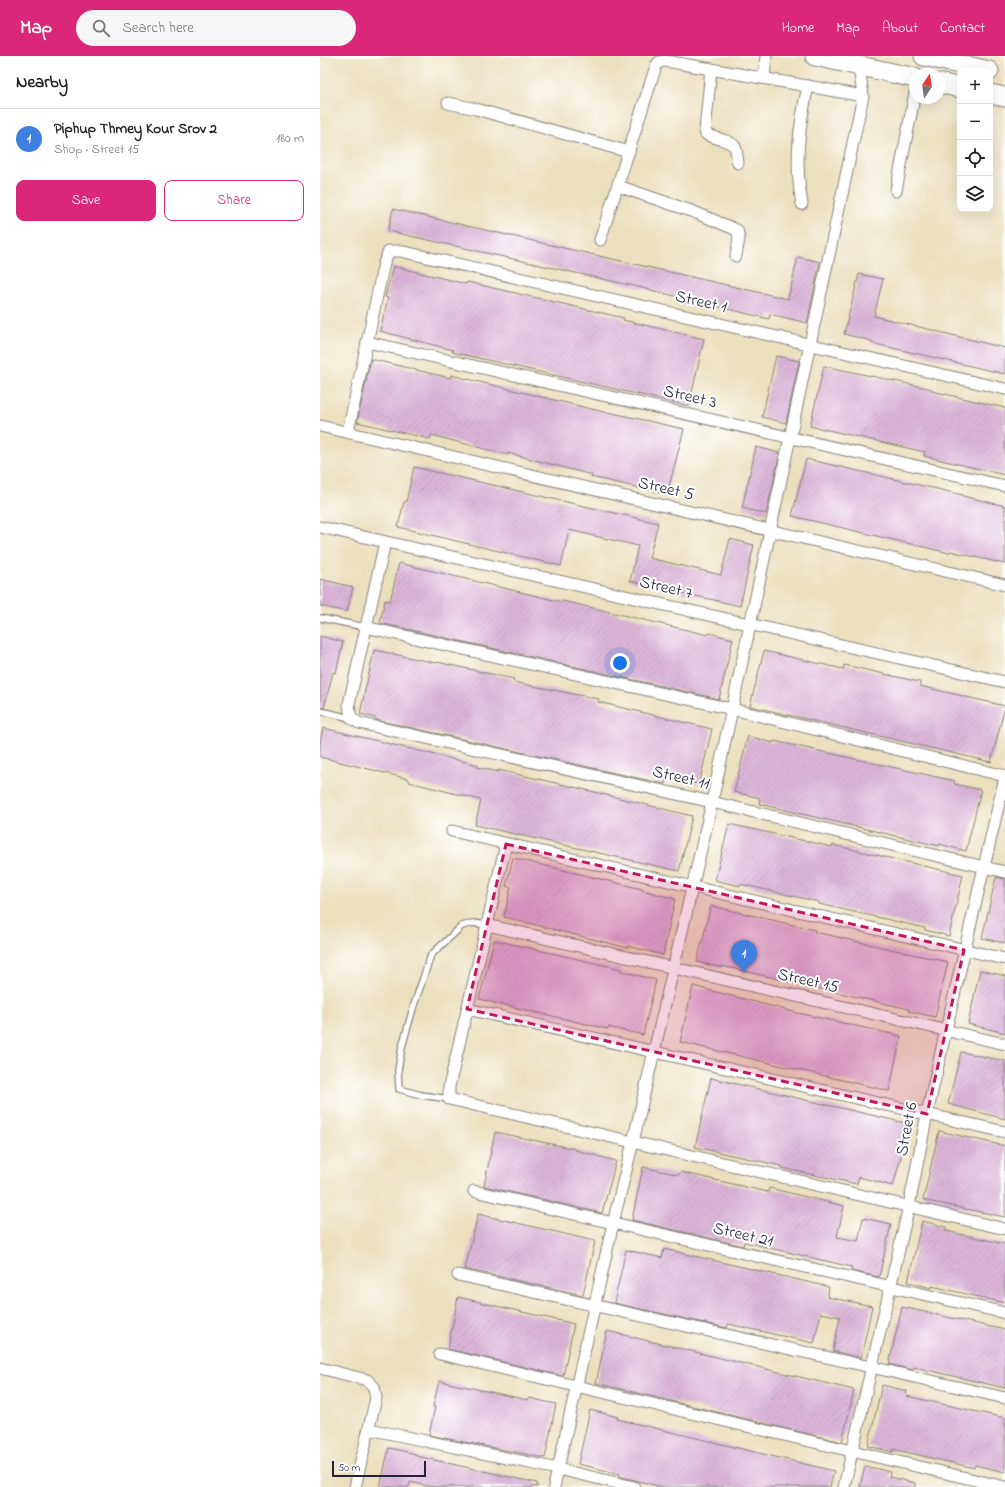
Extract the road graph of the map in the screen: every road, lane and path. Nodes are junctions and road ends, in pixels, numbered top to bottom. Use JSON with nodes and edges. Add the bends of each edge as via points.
{"nodes":[{"id":1,"x":766,"y":56,"type":"edge"},
{"id":2,"x":816,"y":56,"type":"edge"},
{"id":3,"x":924,"y":56,"type":"edge"},
{"id":4,"x":859,"y":66,"type":"junction"},
{"id":5,"x":977,"y":68,"type":"edge"},
{"id":6,"x":711,"y":69,"type":"junction"},
{"id":7,"x":993,"y":72,"type":"edge"},
{"id":8,"x":1005,"y":75,"type":"edge"},
{"id":9,"x":909,"y":77,"type":"edge"},
{"id":10,"x":764,"y":78,"type":"junction"},
{"id":11,"x":945,"y":84,"type":"edge"},
{"id":12,"x":808,"y":86,"type":"junction"},
{"id":13,"x":957,"y":87,"type":"edge"},
{"id":14,"x":993,"y":95,"type":"edge"},
{"id":15,"x":863,"y":96,"type":"junction"},
{"id":16,"x":1005,"y":98,"type":"edge"},
{"id":17,"x":448,"y":103,"type":"dead end"},
{"id":18,"x":913,"y":104,"type":"edge"},
{"id":19,"x":629,"y":152,"type":"junction"},
{"id":20,"x":738,"y":163,"type":"dead end"},
{"id":21,"x":618,"y":186,"type":"junction"},
{"id":22,"x":896,"y":191,"type":"dead end"},
{"id":23,"x":802,"y":204,"type":"dead end"},
{"id":24,"x":600,"y":240,"type":"dead end"},
{"id":25,"x":736,"y":256,"type":"dead end"},
{"id":26,"x":367,"y":342,"type":"junction"},
{"id":27,"x":810,"y":345,"type":"junction"},
{"id":28,"x":1005,"y":389,"type":"edge"},
{"id":29,"x":320,"y":426,"type":"edge"},
{"id":30,"x":348,"y":432,"type":"junction"},
{"id":31,"x":790,"y":438,"type":"junction"},
{"id":32,"x":1005,"y":486,"type":"edge"},
{"id":33,"x":320,"y":527,"type":"edge"},
{"id":34,"x":770,"y":531,"type":"junction"},
{"id":35,"x":385,"y":542,"type":"junction"},
{"id":36,"x":1005,"y":585,"type":"edge"},
{"id":37,"x":320,"y":618,"type":"edge"},
{"id":38,"x":750,"y":624,"type":"junction"},
{"id":39,"x":365,"y":627,"type":"junction"},
{"id":40,"x":1005,"y":682,"type":"edge"},
{"id":41,"x":732,"y":709,"type":"junction"},
{"id":42,"x":320,"y":711,"type":"edge"},
{"id":43,"x":350,"y":718,"type":"junction"},
{"id":44,"x":1005,"y":777,"type":"edge"},
{"id":45,"x":712,"y":802,"type":"junction"},
{"id":46,"x":452,"y":831,"type":"dead end"},
{"id":47,"x":506,"y":844,"type":"junction"},
{"id":48,"x":984,"y":868,"type":"junction"},
{"id":49,"x":1005,"y":872,"type":"edge"},
{"id":50,"x":692,"y":886,"type":"junction"},
{"id":51,"x":487,"y":925,"type":"junction"},
{"id":52,"x":964,"y":950,"type":"junction"},
{"id":53,"x":1005,"y":959,"type":"edge"},
{"id":54,"x":674,"y":968,"type":"junction"},
{"id":55,"x":467,"y":1009,"type":"junction"},
{"id":56,"x":946,"y":1030,"type":"junction"},
{"id":57,"x":1005,"y":1044,"type":"edge"},
{"id":58,"x":654,"y":1052,"type":"junction"},
{"id":59,"x":449,"y":1100,"type":"junction"},
{"id":60,"x":927,"y":1114,"type":"junction"},
{"id":61,"x":1005,"y":1132,"type":"edge"},
{"id":62,"x":633,"y":1142,"type":"junction"},
{"id":63,"x":474,"y":1191,"type":"dead end"},
{"id":64,"x":909,"y":1206,"type":"junction"},
{"id":65,"x":612,"y":1223,"type":"junction"},
{"id":66,"x":1005,"y":1229,"type":"edge"},
{"id":67,"x":458,"y":1275,"type":"dead end"},
{"id":68,"x":890,"y":1287,"type":"junction"},
{"id":69,"x":594,"y":1306,"type":"junction"},
{"id":70,"x":1005,"y":1313,"type":"edge"},
{"id":71,"x":440,"y":1354,"type":"dead end"},
{"id":72,"x":871,"y":1367,"type":"junction"},
{"id":73,"x":320,"y":1368,"type":"edge"},
{"id":74,"x":576,"y":1387,"type":"junction"},
{"id":75,"x":1005,"y":1398,"type":"edge"},
{"id":76,"x":369,"y":1429,"type":"junction"},
{"id":77,"x":852,"y":1451,"type":"junction"},
{"id":78,"x":558,"y":1469,"type":"junction"},
{"id":79,"x":355,"y":1487,"type":"edge"},
{"id":80,"x":554,"y":1487,"type":"edge"},
{"id":81,"x":634,"y":1487,"type":"edge"},
{"id":82,"x":844,"y":1487,"type":"edge"},
{"id":83,"x":1005,"y":1487,"type":"edge"}],
"edges":[{"from":1,"to":10,"type":"street"},
{"from":2,"to":4,"type":"highway"},
{"from":3,"to":5,"type":"highway"},
{"from":4,"to":9,"type":"highway"},
{"from":4,"to":15,"type":"street"},
{"from":6,"to":10,"type":"street"},
{"from":6,"to":19,"type":"street","via":[[659,62]]},
{"from":6,"to":20,"type":"street","via":[[705,131],[706,134],[733,145]]},
{"from":7,"to":8,"type":"highway"},
{"from":10,"to":12,"type":"street"},
{"from":11,"to":13,"type":"highway"},
{"from":12,"to":15,"type":"street"},
{"from":12,"to":23,"type":"street","via":[[798,145],[797,182]]},
{"from":14,"to":16,"type":"highway"},
{"from":15,"to":27,"type":"street"},
{"from":17,"to":19,"type":"street"},
{"from":18,"to":22,"type":"street"},
{"from":19,"to":21,"type":"street"},
{"from":21,"to":24,"type":"street"},
{"from":21,"to":25,"type":"street","via":[[737,230],[739,238]]},
{"from":26,"to":27,"type":"street","name":"Street 1","via":[[384,263],[389,251],[400,251]]},
{"from":26,"to":30,"type":"street"},
{"from":26,"to":31,"type":"street","name":"Street 3"},
{"from":27,"to":28,"type":"street","name":"Street 1"},
{"from":27,"to":31,"type":"street"},
{"from":29,"to":30,"type":"street","name":"Street 5"},
{"from":30,"to":34,"type":"street","name":"Street 5"},
{"from":31,"to":32,"type":"street","name":"Street 3"},
{"from":31,"to":34,"type":"street"},
{"from":33,"to":35,"type":"street","name":"Street 7"},
{"from":34,"to":36,"type":"street","name":"Street 5"},
{"from":34,"to":38,"type":"street"},
{"from":35,"to":38,"type":"street","name":"Street 7"},
{"from":35,"to":39,"type":"street"},
{"from":37,"to":39,"type":"lane"},
{"from":38,"to":40,"type":"street","name":"Street 7"},
{"from":38,"to":41,"type":"street"},
{"from":39,"to":41,"type":"street"},
{"from":39,"to":43,"type":"street","via":[[349,704]]},
{"from":41,"to":44,"type":"street"},
{"from":41,"to":45,"type":"street"},
{"from":42,"to":43,"type":"lane"},
{"from":43,"to":45,"type":"street","name":"Street 11","via":[[358,723]]},
{"from":44,"to":48,"type":"street","name":"Street 6"},
{"from":45,"to":48,"type":"street","name":"Street 11"},
{"from":45,"to":50,"type":"street"},
{"from":46,"to":47,"type":"street"},
{"from":47,"to":50,"type":"street"},
{"from":47,"to":51,"type":"street"},
{"from":48,"to":49,"type":"street","name":"Street 11"},
{"from":48,"to":52,"type":"street","name":"Street 6"},
{"from":50,"to":52,"type":"street"},
{"from":50,"to":54,"type":"street"},
{"from":51,"to":54,"type":"street","name":"Street 15"},
{"from":51,"to":55,"type":"street"},
{"from":51,"to":59,"type":"lane","via":[[473,923],[462,926],[432,955],[402,1046],[398,1070],[399,1089],[421,1096]]},
{"from":52,"to":53,"type":"street"},
{"from":52,"to":56,"type":"street","name":"Street 6"},
{"from":54,"to":56,"type":"street","name":"Street 15"},
{"from":54,"to":58,"type":"street"},
{"from":55,"to":58,"type":"street"},
{"from":55,"to":59,"type":"street","via":[[449,1086]]},
{"from":56,"to":57,"type":"street","name":"Street 15"},
{"from":56,"to":60,"type":"street","name":"Street 6"},
{"from":58,"to":60,"type":"street"},
{"from":58,"to":62,"type":"street"},
{"from":59,"to":62,"type":"street"},
{"from":60,"to":61,"type":"street"},
{"from":60,"to":64,"type":"street","name":"Street 6"},
{"from":62,"to":64,"type":"street"},
{"from":62,"to":65,"type":"street"},
{"from":63,"to":65,"type":"street","name":"Street 21"},
{"from":64,"to":66,"type":"street"},
{"from":64,"to":68,"type":"street","name":"Street 6"},
{"from":65,"to":68,"type":"street","name":"Street 21"},
{"from":65,"to":69,"type":"street"},
{"from":67,"to":69,"type":"street"},
{"from":68,"to":70,"type":"street","name":"Street 21"},
{"from":68,"to":72,"type":"street","name":"Street 6"},
{"from":69,"to":72,"type":"street"},
{"from":69,"to":74,"type":"street"},
{"from":71,"to":74,"type":"street"},
{"from":72,"to":75,"type":"street"},
{"from":72,"to":77,"type":"street","name":"Street 6"},
{"from":73,"to":76,"type":"street","via":[[367,1380],[374,1387],[376,1398]]},
{"from":74,"to":77,"type":"street"},
{"from":74,"to":78,"type":"street"},
{"from":76,"to":78,"type":"street"},
{"from":76,"to":79,"type":"street"},
{"from":77,"to":82,"type":"street","name":"Street 6"},
{"from":77,"to":83,"type":"street"},
{"from":78,"to":80,"type":"street"},
{"from":78,"to":81,"type":"street"}]}
